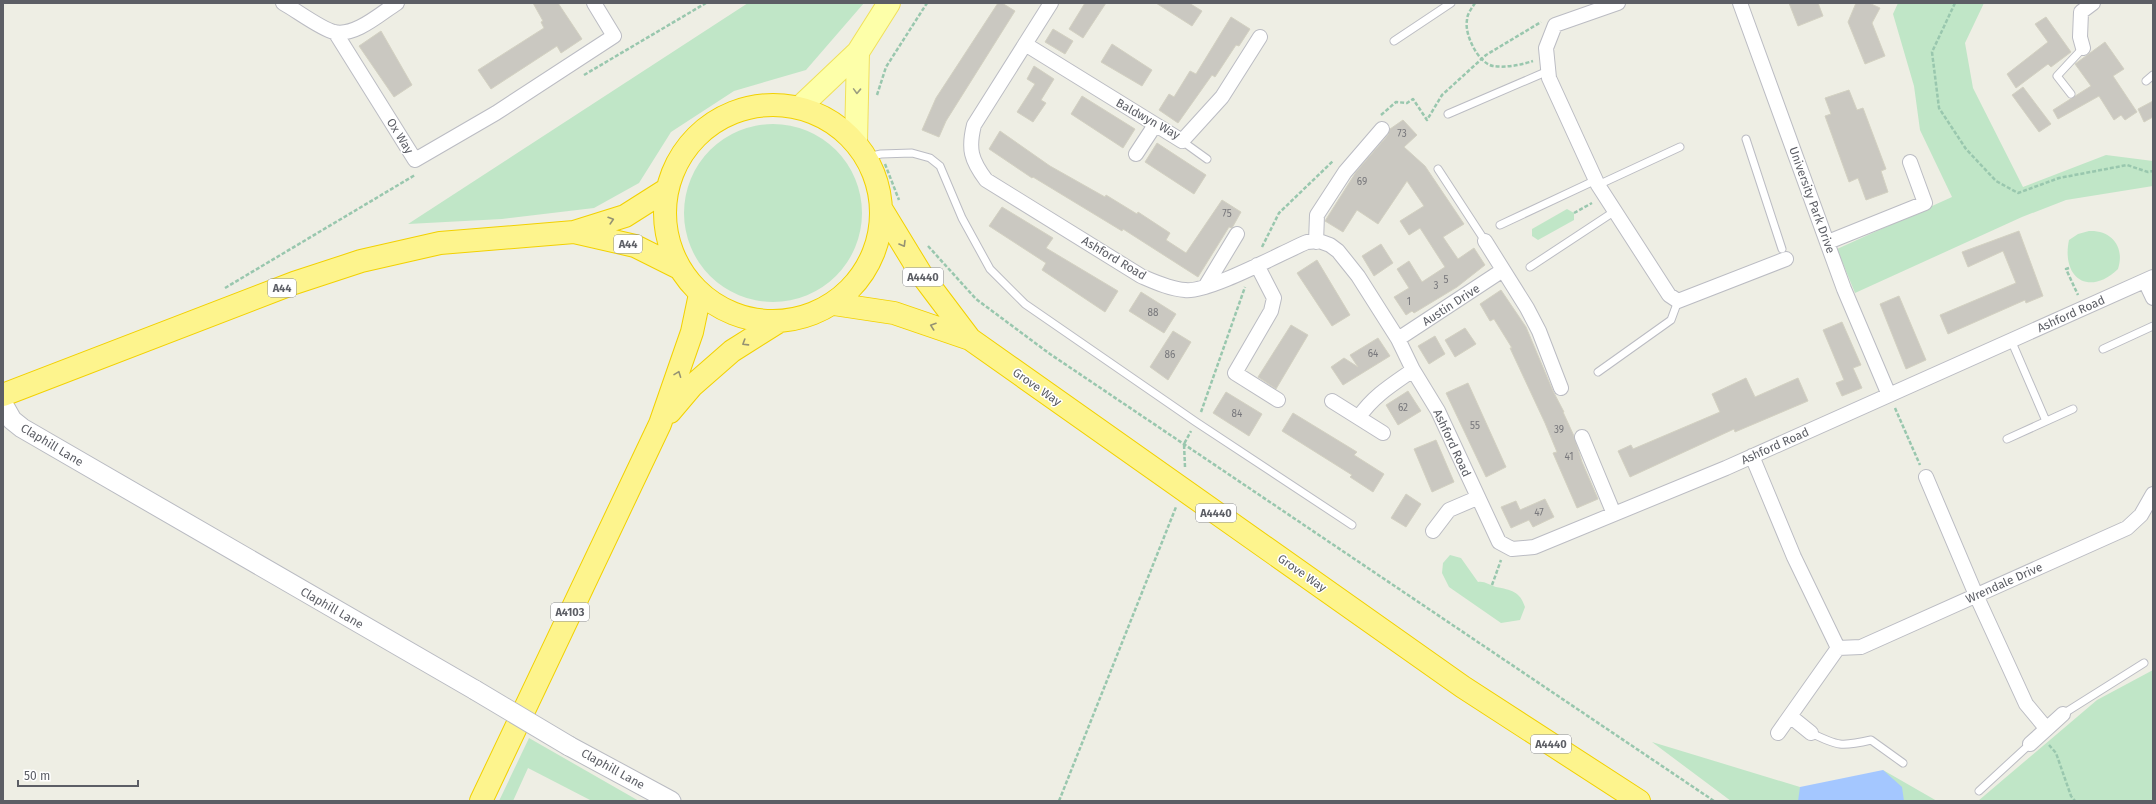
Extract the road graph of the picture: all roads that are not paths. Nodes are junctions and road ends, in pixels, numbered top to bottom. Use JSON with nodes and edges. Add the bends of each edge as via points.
{"nodes":[{"id":1,"x":283,"y":3,"type":"edge"},
{"id":2,"x":397,"y":3,"type":"edge"},
{"id":3,"x":594,"y":3,"type":"edge"},
{"id":4,"x":890,"y":3,"type":"edge"},
{"id":5,"x":1051,"y":3,"type":"edge"},
{"id":6,"x":1451,"y":3,"type":"edge"},
{"id":7,"x":1618,"y":3,"type":"edge"},
{"id":8,"x":1740,"y":3,"type":"edge"},
{"id":9,"x":2093,"y":3,"type":"edge"},
{"id":10,"x":334,"y":32,"type":"junction"},
{"id":11,"x":1260,"y":37,"type":"dead end"},
{"id":12,"x":1394,"y":41,"type":"dead end"},
{"id":13,"x":1025,"y":44,"type":"junction"},
{"id":14,"x":2083,"y":48,"type":"joint"},
{"id":15,"x":858,"y":52,"type":"junction"},
{"id":16,"x":1548,"y":70,"type":"junction"},
{"id":17,"x":2153,"y":75,"type":"edge"},
{"id":18,"x":2146,"y":81,"type":"dead end"},
{"id":19,"x":2071,"y":94,"type":"dead end"},
{"id":20,"x":800,"y":107,"type":"junction"},
{"id":21,"x":1448,"y":114,"type":"dead end"},
{"id":22,"x":1154,"y":126,"type":"junction"},
{"id":23,"x":1382,"y":129,"type":"dead end"},
{"id":24,"x":1746,"y":139,"type":"dead end"},
{"id":25,"x":1182,"y":141,"type":"junction"},
{"id":26,"x":1680,"y":148,"type":"dead end"},
{"id":27,"x":861,"y":149,"type":"junction"},
{"id":28,"x":1136,"y":154,"type":"dead end"},
{"id":29,"x":1207,"y":159,"type":"dead end"},
{"id":30,"x":1910,"y":162,"type":"dead end"},
{"id":31,"x":1438,"y":169,"type":"dead end"},
{"id":32,"x":1600,"y":187,"type":"junction"},
{"id":33,"x":666,"y":190,"type":"junction"},
{"id":34,"x":882,"y":210,"type":"junction"},
{"id":35,"x":1615,"y":212,"type":"junction"},
{"id":36,"x":1500,"y":225,"type":"dead end"},
{"id":37,"x":574,"y":232,"type":"junction"},
{"id":38,"x":1237,"y":234,"type":"dead end"},
{"id":39,"x":1485,"y":241,"type":"joint"},
{"id":40,"x":1316,"y":242,"type":"junction"},
{"id":41,"x":1828,"y":242,"type":"junction"},
{"id":42,"x":1785,"y":258,"type":"joint"},
{"id":43,"x":1257,"y":265,"type":"junction"},
{"id":44,"x":1530,"y":267,"type":"dead end"},
{"id":45,"x":678,"y":268,"type":"junction"},
{"id":46,"x":1503,"y":270,"type":"junction"},
{"id":47,"x":2149,"y":279,"type":"edge"},
{"id":48,"x":1205,"y":287,"type":"junction"},
{"id":49,"x":700,"y":294,"type":"junction"},
{"id":50,"x":2153,"y":298,"type":"edge"},
{"id":51,"x":1678,"y":301,"type":"junction"},
{"id":52,"x":834,"y":304,"type":"junction"},
{"id":53,"x":778,"y":322,"type":"junction"},
{"id":54,"x":2153,"y":326,"type":"edge"},
{"id":55,"x":970,"y":339,"type":"junction"},
{"id":56,"x":1398,"y":339,"type":"junction"},
{"id":57,"x":2011,"y":340,"type":"junction"},
{"id":58,"x":2103,"y":349,"type":"dead end"},
{"id":59,"x":1413,"y":370,"type":"junction"},
{"id":60,"x":1598,"y":372,"type":"dead end"},
{"id":61,"x":1561,"y":388,"type":"dead end"},
{"id":62,"x":1889,"y":395,"type":"junction"},
{"id":63,"x":3,"y":396,"type":"edge"},
{"id":64,"x":1278,"y":400,"type":"dead end"},
{"id":65,"x":1332,"y":401,"type":"dead end"},
{"id":66,"x":3,"y":404,"type":"edge"},
{"id":67,"x":2073,"y":409,"type":"dead end"},
{"id":68,"x":1359,"y":417,"type":"junction"},
{"id":69,"x":2046,"y":421,"type":"junction"},
{"id":70,"x":660,"y":424,"type":"junction"},
{"id":71,"x":1383,"y":433,"type":"dead end"},
{"id":72,"x":1582,"y":437,"type":"dead end"},
{"id":73,"x":2007,"y":439,"type":"dead end"},
{"id":74,"x":1752,"y":456,"type":"junction"},
{"id":75,"x":1926,"y":477,"type":"road end"},
{"id":76,"x":2152,"y":497,"type":"edge"},
{"id":77,"x":1477,"y":498,"type":"junction"},
{"id":78,"x":1614,"y":514,"type":"junction"},
{"id":79,"x":1352,"y":525,"type":"dead end"},
{"id":80,"x":1433,"y":531,"type":"dead end"},
{"id":81,"x":1976,"y":595,"type":"junction"},
{"id":82,"x":1838,"y":648,"type":"junction"},
{"id":83,"x":2144,"y":662,"type":"dead end"},
{"id":84,"x":2063,"y":714,"type":"joint"},
{"id":85,"x":1790,"y":716,"type":"junction"},
{"id":86,"x":1778,"y":733,"type":"dead end"},
{"id":87,"x":1811,"y":733,"type":"joint"},
{"id":88,"x":2039,"y":735,"type":"junction"},
{"id":89,"x":1903,"y":763,"type":"dead end"},
{"id":90,"x":1979,"y":791,"type":"dead end"},
{"id":91,"x":481,"y":801,"type":"edge"},
{"id":92,"x":671,"y":801,"type":"edge"},
{"id":93,"x":1639,"y":801,"type":"edge"}],
"edges":[{"from":1,"to":10,"type":"street","name":"Ox Way"},
{"from":2,"to":10,"type":"street","via":[[359,27],[346,32]]},
{"from":3,"to":10,"type":"street","name":"Ox Way","via":[[614,36],[496,113],[415,160]]},
{"from":4,"to":15,"type":"main road"},
{"from":5,"to":13,"type":"street","name":"Ashford Road"},
{"from":6,"to":12,"type":"lane"},
{"from":7,"to":16,"type":"street","via":[[1555,25],[1546,48]]},
{"from":8,"to":41,"type":"street","name":"University Park Drive"},
{"from":9,"to":14,"type":"street","via":[[2081,12],[2080,37]]},
{"from":11,"to":25,"type":"street","name":"Baldwyn Way","via":[[1222,97]]},
{"from":13,"to":22,"type":"street","name":"Baldwyn Way"},
{"from":13,"to":48,"type":"street","name":"Ashford Road","via":[[974,125],[970,140],[971,155],[977,168],[986,180],[1141,276],[1186,291]]},
{"from":14,"to":19,"type":"lane","via":[[2057,76]]},
{"from":15,"to":20,"type":"main road"},
{"from":15,"to":27,"type":"main road","one_way":true},
{"from":16,"to":21,"type":"lane"},
{"from":16,"to":32,"type":"street","via":[[1549,78]]},
{"from":17,"to":18,"type":"lane"},
{"from":20,"to":27,"type":"highway","via":[[821,115],[840,127]]},
{"from":20,"to":33,"type":"highway","via":[[765,104],[731,113],[701,131],[679,158]]},
{"from":22,"to":25,"type":"street","name":"Baldwyn Way"},
{"from":22,"to":28,"type":"street"},
{"from":23,"to":40,"type":"street","via":[[1345,172],[1316,215]]},
{"from":24,"to":42,"type":"lane"},
{"from":25,"to":29,"type":"lane"},
{"from":26,"to":32,"type":"lane"},
{"from":27,"to":34,"type":"highway","via":[[875,174]]},
{"from":27,"to":79,"type":"lane","via":[[881,154],[912,154],[930,158],[940,166],[962,218],[990,269],[1025,304],[1190,418]]},
{"from":30,"to":41,"type":"street","via":[[1925,203]]},
{"from":31,"to":39,"type":"lane"},
{"from":32,"to":35,"type":"street"},
{"from":32,"to":36,"type":"lane"},
{"from":37,"to":33,"type":"highway","number":"A44","one_way":true,"via":[[625,216]]},
{"from":33,"to":45,"type":"highway","via":[[664,217],[668,243]]},
{"from":34,"to":52,"type":"highway","via":[[880,238],[870,264],[854,286]]},
{"from":34,"to":55,"type":"highway","name":"Grove Way","number":"A4440","one_way":true,"via":[[921,274]]},
{"from":35,"to":44,"type":"lane"},
{"from":35,"to":51,"type":"street","via":[[1670,295]]},
{"from":37,"to":45,"type":"highway","number":"A44","via":[[635,246]]},
{"from":37,"to":63,"type":"highway","number":"A44","via":[[440,244],[361,261],[294,283]]},
{"from":38,"to":48,"type":"street"},
{"from":39,"to":46,"type":"street"},
{"from":40,"to":43,"type":"street","name":"Ashford Road","via":[[1307,242]]},
{"from":40,"to":56,"type":"street","name":"Ashford Road","via":[[1330,245],[1349,263]]},
{"from":41,"to":62,"type":"street","name":"University Park Drive","via":[[1844,289]]},
{"from":42,"to":51,"type":"street"},
{"from":43,"to":48,"type":"street","name":"Ashford Road"},
{"from":43,"to":64,"type":"street","via":[[1274,298],[1271,312],[1235,373]]},
{"from":45,"to":49,"type":"highway"},
{"from":46,"to":56,"type":"street","name":"Austin Drive"},
{"from":46,"to":61,"type":"street","via":[[1539,331]]},
{"from":47,"to":50,"type":"street"},
{"from":47,"to":57,"type":"street","name":"Ashford Road"},
{"from":49,"to":53,"type":"highway","via":[[723,310],[750,320]]},
{"from":70,"to":49,"type":"highway","number":"A4103","one_way":true,"via":[[692,332]]},
{"from":51,"to":60,"type":"lane","via":[[1671,320]]},
{"from":52,"to":53,"type":"highway","via":[[807,317]]},
{"from":55,"to":52,"type":"highway","name":"Grove Way","number":"A4440","one_way":true,"via":[[894,313]]},
{"from":53,"to":70,"type":"highway","number":"A4103","one_way":true,"via":[[732,351],[692,386]]},
{"from":54,"to":58,"type":"lane"},
{"from":55,"to":93,"type":"highway","name":"Grove Way","number":"A4440","via":[[1463,687]]},
{"from":56,"to":59,"type":"street","name":"Ashford Road"},
{"from":57,"to":62,"type":"street","name":"Ashford Road"},
{"from":57,"to":69,"type":"lane"},
{"from":59,"to":68,"type":"street","via":[[1373,400]]},
{"from":59,"to":77,"type":"street","name":"Ashford Road","via":[[1438,411]]},
{"from":62,"to":74,"type":"street","name":"Ashford Road"},
{"from":65,"to":68,"type":"street"},
{"from":66,"to":92,"type":"street","name":"Claphill Lane","bridge":true,"via":[[12,420],[22,428],[569,746]]},
{"from":67,"to":69,"type":"lane"},
{"from":68,"to":71,"type":"street"},
{"from":69,"to":73,"type":"lane"},
{"from":70,"to":91,"type":"highway","number":"A4103"},
{"from":72,"to":78,"type":"street"},
{"from":74,"to":78,"type":"street","name":"Ashford Road"},
{"from":74,"to":82,"type":"street","via":[[1794,556]]},
{"from":75,"to":81,"type":"street"},
{"from":76,"to":81,"type":"street","name":"Wrendale Drive","via":[[2141,515],[2127,528]]},
{"from":77,"to":78,"type":"street","name":"Ashford Road","via":[[1499,542],[1512,550],[1534,547]]},
{"from":77,"to":80,"type":"street","via":[[1449,510]]},
{"from":81,"to":82,"type":"street","name":"Wrendale Drive","via":[[1861,647]]},
{"from":81,"to":88,"type":"street"},
{"from":82,"to":85,"type":"street"},
{"from":83,"to":84,"type":"lane"},
{"from":84,"to":88,"type":"street"},
{"from":85,"to":86,"type":"street"},
{"from":85,"to":87,"type":"street"},
{"from":87,"to":89,"type":"lane","via":[[1836,745],[1848,746],[1871,740]]},
{"from":88,"to":90,"type":"lane"}]}
